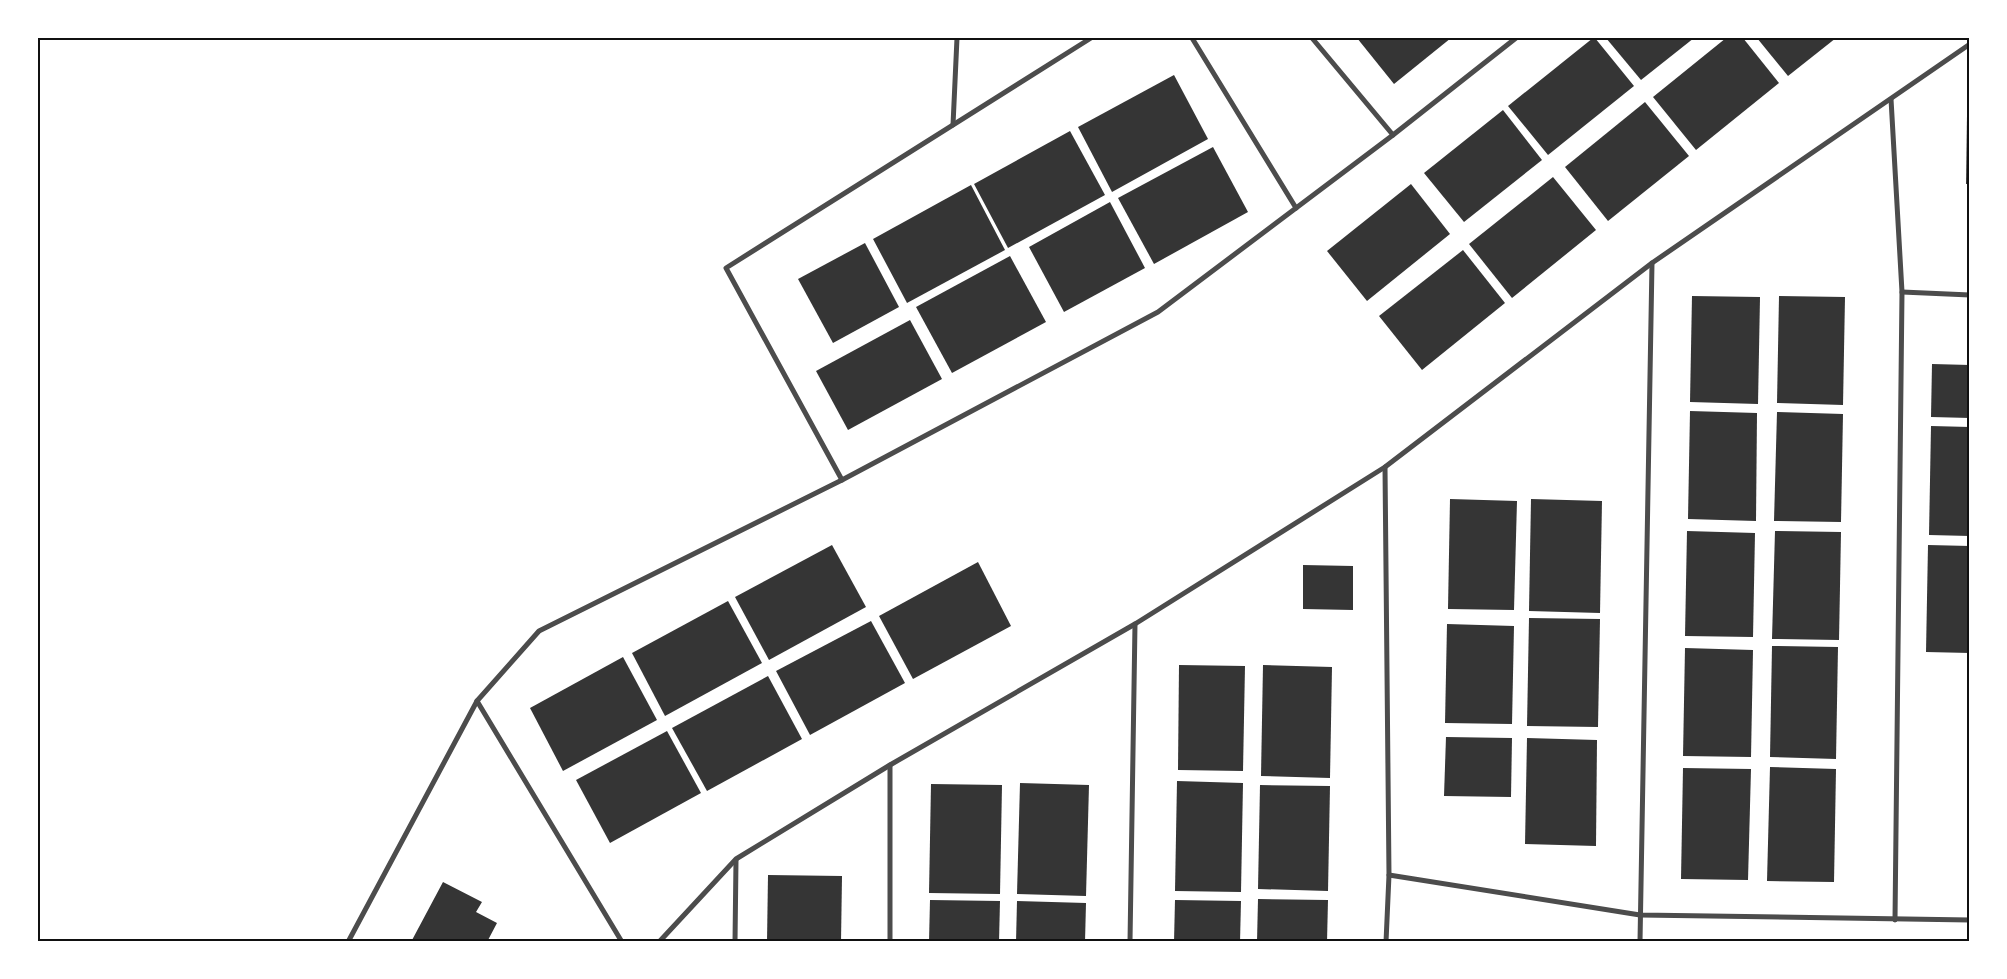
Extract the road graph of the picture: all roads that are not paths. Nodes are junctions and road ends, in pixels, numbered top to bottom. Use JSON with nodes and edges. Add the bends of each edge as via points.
{"nodes":[{"id":1,"x":957,"y":38,"type":"edge"},
{"id":2,"x":1091,"y":38,"type":"edge"},
{"id":3,"x":1192,"y":38,"type":"edge"},
{"id":4,"x":1312,"y":38,"type":"edge"},
{"id":5,"x":1516,"y":38,"type":"edge"},
{"id":6,"x":1970,"y":44,"type":"edge"},
{"id":7,"x":1891,"y":100,"type":"junction"},
{"id":8,"x":953,"y":125,"type":"junction"},
{"id":9,"x":1393,"y":135,"type":"junction"},
{"id":10,"x":1296,"y":208,"type":"junction"},
{"id":11,"x":1652,"y":263,"type":"junction"},
{"id":12,"x":1902,"y":292,"type":"junction"},
{"id":13,"x":1970,"y":295,"type":"edge"},
{"id":14,"x":1385,"y":467,"type":"junction"},
{"id":15,"x":842,"y":480,"type":"junction"},
{"id":16,"x":1135,"y":624,"type":"junction"},
{"id":17,"x":477,"y":701,"type":"junction"},
{"id":18,"x":890,"y":765,"type":"junction"},
{"id":19,"x":736,"y":859,"type":"junction"},
{"id":20,"x":1389,"y":875,"type":"junction"},
{"id":21,"x":1640,"y":915,"type":"junction"},
{"id":22,"x":1895,"y":920,"type":"junction"},
{"id":23,"x":1970,"y":920,"type":"edge"},
{"id":24,"x":348,"y":942,"type":"edge"},
{"id":25,"x":622,"y":942,"type":"edge"},
{"id":26,"x":659,"y":942,"type":"edge"},
{"id":27,"x":735,"y":942,"type":"edge"},
{"id":28,"x":890,"y":942,"type":"edge"},
{"id":29,"x":1130,"y":942,"type":"edge"},
{"id":30,"x":1386,"y":942,"type":"edge"},
{"id":31,"x":1640,"y":942,"type":"edge"}],
"edges":[{"from":1,"to":8,"type":"street"},
{"from":2,"to":8,"type":"street"},
{"from":3,"to":10,"type":"street"},
{"from":4,"to":9,"type":"street"},
{"from":5,"to":9,"type":"street"},
{"from":6,"to":7,"type":"street"},
{"from":7,"to":11,"type":"street"},
{"from":7,"to":12,"type":"street"},
{"from":8,"to":15,"type":"street","via":[[726,268]]},
{"from":9,"to":10,"type":"street"},
{"from":10,"to":15,"type":"street","via":[[1158,312]]},
{"from":11,"to":14,"type":"street"},
{"from":11,"to":21,"type":"street"},
{"from":12,"to":13,"type":"street"},
{"from":12,"to":22,"type":"street"},
{"from":14,"to":16,"type":"street"},
{"from":14,"to":20,"type":"street"},
{"from":15,"to":17,"type":"street","via":[[539,630]]},
{"from":16,"to":18,"type":"street"},
{"from":16,"to":29,"type":"street"},
{"from":17,"to":24,"type":"street"},
{"from":17,"to":25,"type":"street"},
{"from":18,"to":19,"type":"street"},
{"from":18,"to":28,"type":"street"},
{"from":19,"to":26,"type":"street"},
{"from":19,"to":27,"type":"street"},
{"from":20,"to":21,"type":"street"},
{"from":20,"to":30,"type":"street"},
{"from":21,"to":22,"type":"street"},
{"from":21,"to":31,"type":"street"},
{"from":22,"to":23,"type":"street"}]}
